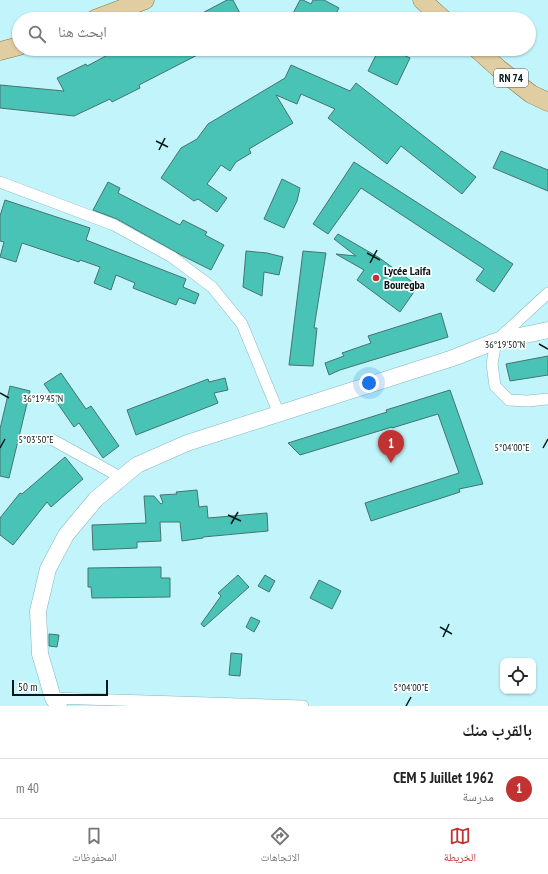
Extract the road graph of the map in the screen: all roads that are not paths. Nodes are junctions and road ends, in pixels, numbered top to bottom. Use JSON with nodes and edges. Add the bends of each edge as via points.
{"nodes":[{"id":1,"x":145,"y":0,"type":"edge"},
{"id":2,"x":422,"y":0,"type":"edge"},
{"id":3,"x":113,"y":12,"type":"edge"},
{"id":4,"x":435,"y":12,"type":"edge"},
{"id":5,"x":12,"y":47,"type":"edge"},
{"id":6,"x":0,"y":50,"type":"edge"},
{"id":7,"x":485,"y":56,"type":"edge"},
{"id":8,"x":548,"y":102,"type":"edge"},
{"id":9,"x":0,"y":182,"type":"edge"},
{"id":10,"x":548,"y":293,"type":"edge"},
{"id":11,"x":548,"y":330,"type":"edge"},
{"id":12,"x":496,"y":341,"type":"junction"},
{"id":13,"x":548,"y":399,"type":"edge"},
{"id":14,"x":279,"y":414,"type":"junction"},
{"id":15,"x":53,"y":440,"type":"dead end"},
{"id":16,"x":122,"y":478,"type":"junction"},
{"id":17,"x":56,"y":702,"type":"edge"},
{"id":18,"x":303,"y":706,"type":"edge"}],
"edges":[{"from":1,"to":3,"type":"main road"},
{"from":2,"to":4,"type":"main road"},
{"from":5,"to":6,"type":"main road"},
{"from":7,"to":8,"type":"main road","number":"RN 74","via":[[531,94]]},
{"from":9,"to":14,"type":"street","via":[[114,225],[172,257],[212,287],[242,324]]},
{"from":10,"to":12,"type":"street"},
{"from":11,"to":12,"type":"street"},
{"from":12,"to":13,"type":"street","via":[[492,364],[495,386],[509,400]]},
{"from":12,"to":14,"type":"street","via":[[452,358]]},
{"from":14,"to":16,"type":"street","via":[[187,442],[138,465]]},
{"from":15,"to":16,"type":"street"},
{"from":16,"to":17,"type":"street","via":[[96,500],[66,534],[48,569],[38,611],[40,654]]},
{"from":17,"to":18,"type":"street"}]}
